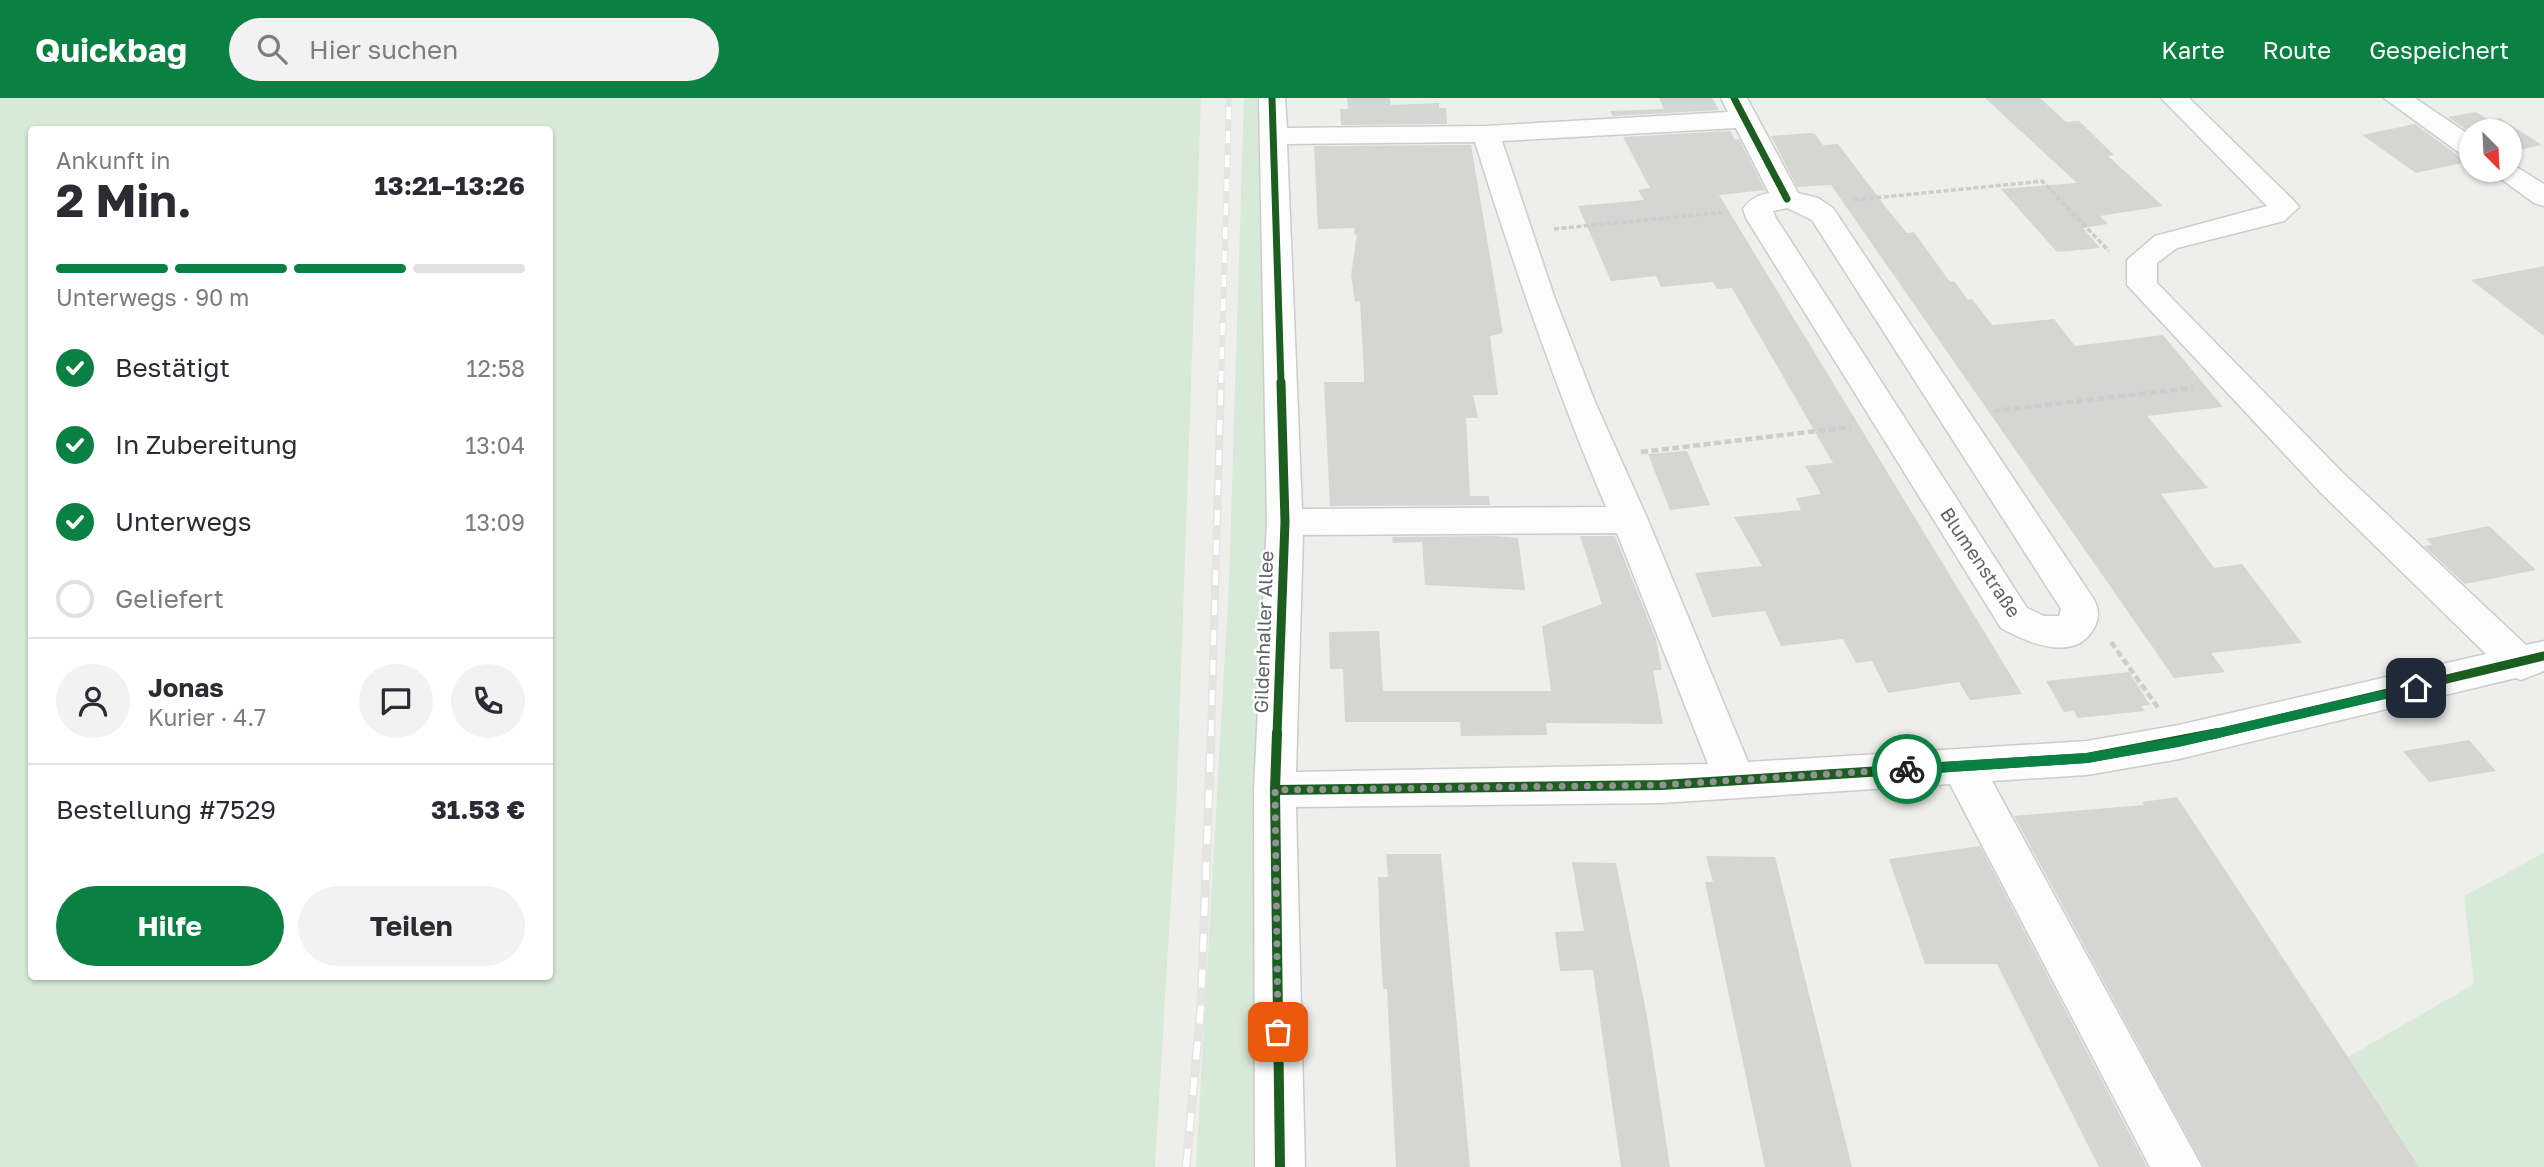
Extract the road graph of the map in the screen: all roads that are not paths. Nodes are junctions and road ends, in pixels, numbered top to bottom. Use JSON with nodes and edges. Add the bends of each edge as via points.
{"nodes":[{"id":1,"x":1272,"y":98,"type":"edge"},
{"id":2,"x":1765,"y":98,"type":"edge"},
{"id":3,"x":2175,"y":98,"type":"edge"},
{"id":4,"x":2397,"y":98,"type":"edge"},
{"id":5,"x":1738,"y":106,"type":"edge"},
{"id":6,"x":1486,"y":134,"type":"junction"},
{"id":7,"x":1272,"y":136,"type":"junction"},
{"id":8,"x":2459,"y":140,"type":"edge"},
{"id":9,"x":2521,"y":182,"type":"edge"},
{"id":10,"x":2544,"y":197,"type":"edge"},
{"id":11,"x":1784,"y":204,"type":"junction"},
{"id":12,"x":1630,"y":520,"type":"junction"},
{"id":13,"x":1285,"y":522,"type":"junction"},
{"id":14,"x":2532,"y":660,"type":"edge"},
{"id":15,"x":1962,"y":766,"type":"junction"},
{"id":16,"x":1735,"y":780,"type":"junction"},
{"id":17,"x":1275,"y":790,"type":"junction"},
{"id":18,"x":1280,"y":1167,"type":"edge"},
{"id":19,"x":2177,"y":1167,"type":"edge"}],
"edges":[{"from":1,"to":7,"type":"street","name":"Gildenhaller Allee"},
{"from":2,"to":5,"type":"street"},
{"from":3,"to":14,"type":"street","via":[[2284,207],[2274,215],[2166,243],[2142,260],[2142,285],[2331,482]]},
{"from":4,"to":8,"type":"street"},
{"from":5,"to":6,"type":"street","via":[[1531,120]]},
{"from":5,"to":11,"type":"street","name":"Blumenstraße"},
{"from":6,"to":7,"type":"street"},
{"from":6,"to":12,"type":"street","via":[[1573,390]]},
{"from":7,"to":13,"type":"street","name":"Gildenhaller Allee"},
{"from":9,"to":10,"type":"street"},
{"from":11,"to":11,"type":"street","name":"Blumenstraße","via":[[1823,214],[2080,608],[2077,624],[2063,634],[2037,630],[2014,618],[1761,218]]},
{"from":12,"to":13,"type":"street"},
{"from":12,"to":16,"type":"street"},
{"from":13,"to":17,"type":"street","name":"Gildenhaller Allee"},
{"from":14,"to":15,"type":"street","via":[[2179,742],[2087,758]]},
{"from":15,"to":16,"type":"street"},
{"from":15,"to":19,"type":"street"},
{"from":16,"to":17,"type":"street"},
{"from":17,"to":18,"type":"street","name":"Gildenhaller Allee"}]}
